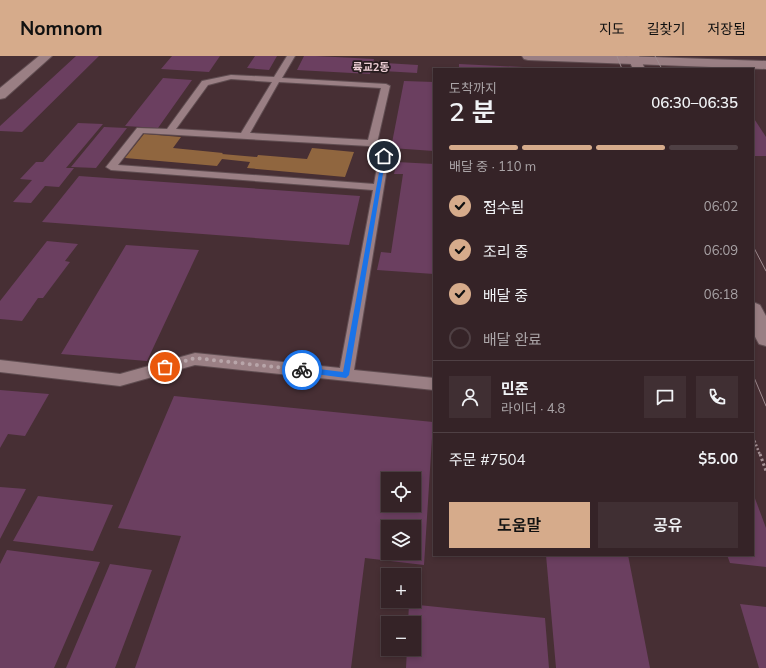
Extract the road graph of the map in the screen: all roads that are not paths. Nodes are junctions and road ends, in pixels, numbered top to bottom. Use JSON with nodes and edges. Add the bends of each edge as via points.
{"nodes":[{"id":1,"x":46,"y":56,"type":"edge"},
{"id":2,"x":291,"y":56,"type":"edge"},
{"id":3,"x":528,"y":56,"type":"edge"},
{"id":4,"x":635,"y":62,"type":"edge"},
{"id":5,"x":766,"y":65,"type":"edge"},
{"id":6,"x":277,"y":79,"type":"junction"},
{"id":7,"x":0,"y":95,"type":"edge"},
{"id":8,"x":170,"y":131,"type":"junction"},
{"id":9,"x":244,"y":135,"type":"junction"},
{"id":10,"x":372,"y":143,"type":"junction"},
{"id":11,"x":379,"y":187,"type":"junction"},
{"id":12,"x":754,"y":312,"type":"edge"},
{"id":13,"x":766,"y":338,"type":"edge"},
{"id":14,"x":0,"y":366,"type":"edge"},
{"id":15,"x":346,"y":375,"type":"junction"},
{"id":16,"x":433,"y":384,"type":"edge"}],
"edges":[{"from":1,"to":7,"type":"street"},
{"from":2,"to":6,"type":"lane"},
{"from":3,"to":4,"type":"street"},
{"from":4,"to":5,"type":"street","via":[[658,60]]},
{"from":6,"to":8,"type":"lane","via":[[231,77],[205,83]]},
{"from":6,"to":9,"type":"lane"},
{"from":6,"to":10,"type":"lane","via":[[386,86]]},
{"from":8,"to":9,"type":"lane"},
{"from":8,"to":11,"type":"lane","via":[[140,130],[111,168]]},
{"from":9,"to":10,"type":"lane"},
{"from":10,"to":11,"type":"lane","via":[[384,156]]},
{"from":11,"to":15,"type":"lane"},
{"from":12,"to":13,"type":"street"},
{"from":14,"to":15,"type":"lane","via":[[120,380],[195,358]]},
{"from":15,"to":16,"type":"lane"}]}
